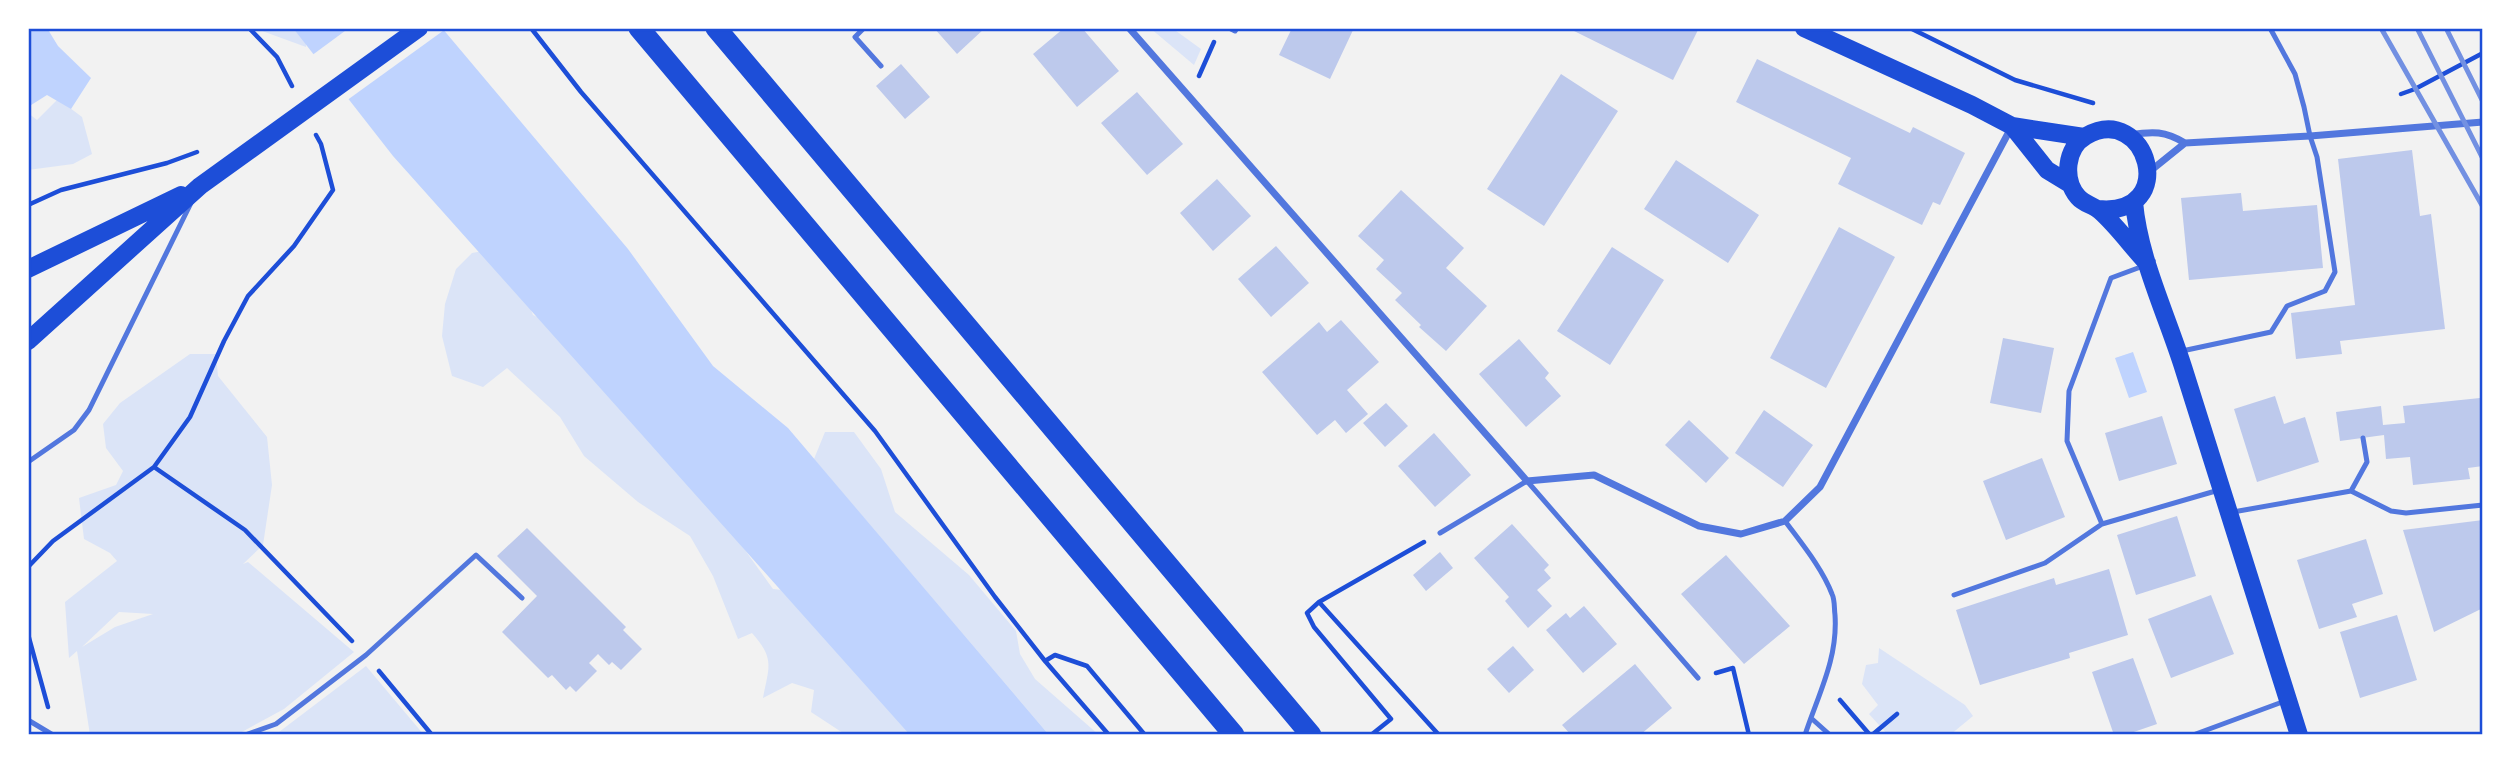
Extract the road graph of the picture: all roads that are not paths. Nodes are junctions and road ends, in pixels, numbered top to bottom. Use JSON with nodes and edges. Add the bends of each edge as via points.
{"nodes":[{"id":1,"x":419,"y":28,"type":"edge"},
{"id":2,"x":639,"y":28,"type":"edge"},
{"id":3,"x":716,"y":28,"type":"edge"},
{"id":4,"x":864,"y":28,"type":"edge"},
{"id":5,"x":1129,"y":28,"type":"edge"},
{"id":6,"x":1229,"y":28,"type":"edge"},
{"id":7,"x":1237,"y":28,"type":"edge"},
{"id":8,"x":1804,"y":28,"type":"edge"},
{"id":9,"x":2270,"y":28,"type":"edge"},
{"id":10,"x":881,"y":66,"type":"dead end"},
{"id":11,"x":2483,"y":122,"type":"edge"},
{"id":12,"x":2012,"y":126,"type":"junction"},
{"id":13,"x":2127,"y":135,"type":"junction"},
{"id":14,"x":2310,"y":136,"type":"junction"},
{"id":15,"x":2084,"y":137,"type":"junction"},
{"id":16,"x":2185,"y":143,"type":"junction"},
{"id":17,"x":2149,"y":172,"type":"junction"},
{"id":18,"x":206,"y":182,"type":"junction"},
{"id":19,"x":2070,"y":184,"type":"junction"},
{"id":20,"x":2134,"y":202,"type":"junction"},
{"id":21,"x":2098,"y":209,"type":"junction"},
{"id":22,"x":2148,"y":265,"type":"junction"},
{"id":23,"x":28,"y":269,"type":"edge"},
{"id":24,"x":28,"y":341,"type":"edge"},
{"id":25,"x":2179,"y":352,"type":"junction"},
{"id":26,"x":2363,"y":438,"type":"dead end"},
{"id":27,"x":28,"y":462,"type":"edge"},
{"id":28,"x":1527,"y":481,"type":"junction"},
{"id":29,"x":2222,"y":489,"type":"junction"},
{"id":30,"x":2351,"y":491,"type":"junction"},
{"id":31,"x":2483,"y":505,"type":"edge"},
{"id":32,"x":2230,"y":513,"type":"junction"},
{"id":33,"x":1785,"y":521,"type":"junction"},
{"id":34,"x":2102,"y":524,"type":"junction"},
{"id":35,"x":1440,"y":533,"type":"road end"},
{"id":36,"x":1954,"y":595,"type":"dead end"},
{"id":37,"x":522,"y":598,"type":"dead end"},
{"id":38,"x":1698,"y":678,"type":"road end"},
{"id":39,"x":2288,"y":700,"type":"junction"},
{"id":40,"x":1811,"y":718,"type":"junction"},
{"id":41,"x":28,"y":720,"type":"edge"},
{"id":42,"x":53,"y":735,"type":"edge"},
{"id":43,"x":244,"y":735,"type":"edge"},
{"id":44,"x":1234,"y":735,"type":"edge"},
{"id":45,"x":1311,"y":735,"type":"edge"},
{"id":46,"x":1805,"y":735,"type":"edge"},
{"id":47,"x":1830,"y":735,"type":"edge"},
{"id":48,"x":2193,"y":735,"type":"edge"},
{"id":49,"x":2299,"y":735,"type":"edge"}],
"edges":[{"from":1,"to":18,"type":"main road"},
{"from":2,"to":44,"type":"highway"},
{"from":3,"to":45,"type":"highway"},
{"from":4,"to":10,"type":"lane","via":[[855,37]]},
{"from":5,"to":28,"type":"street"},
{"from":6,"to":7,"type":"lane"},
{"from":8,"to":12,"type":"main road"},
{"from":9,"to":14,"type":"lane","via":[[2295,74]]},
{"from":11,"to":14,"type":"street"},
{"from":12,"to":15,"type":"main road"},
{"from":12,"to":19,"type":"main road","via":[[2047,170]]},
{"from":12,"to":33,"type":"street","via":[[1820,487]]},
{"from":13,"to":15,"type":"main road","via":[[2113,130]]},
{"from":13,"to":16,"type":"street","via":[[2169,133]]},
{"from":13,"to":17,"type":"main road","via":[[2147,158]]},
{"from":14,"to":16,"type":"street"},
{"from":14,"to":25,"type":"lane","via":[[2318,157],[2335,272],[2325,291],[2287,306],[2271,332]]},
{"from":15,"to":19,"type":"main road","via":[[2070,158]]},
{"from":16,"to":17,"type":"street"},
{"from":17,"to":20,"type":"main road"},
{"from":18,"to":23,"type":"main road"},
{"from":18,"to":24,"type":"main road"},
{"from":18,"to":27,"type":"lane","via":[[89,410],[75,430]]},
{"from":19,"to":21,"type":"main road","via":[[2086,204]]},
{"from":20,"to":21,"type":"main road","via":[[2123,208]]},
{"from":20,"to":22,"type":"main road"},
{"from":21,"to":22,"type":"main road"},
{"from":22,"to":25,"type":"main road"},
{"from":22,"to":34,"type":"lane","via":[[2111,278],[2069,391],[2067,441]]},
{"from":25,"to":29,"type":"main road"},
{"from":26,"to":30,"type":"lane","via":[[2367,462]]},
{"from":28,"to":33,"type":"street","via":[[1594,475],[1699,526],[1741,534]]},
{"from":28,"to":35,"type":"lane"},
{"from":28,"to":38,"type":"lane"},
{"from":29,"to":32,"type":"main road"},
{"from":29,"to":34,"type":"lane"},
{"from":30,"to":31,"type":"lane","via":[[2391,511],[2406,513]]},
{"from":30,"to":32,"type":"lane"},
{"from":32,"to":39,"type":"main road"},
{"from":33,"to":40,"type":"lane","via":[[1833,596],[1836,628],[1832,658]]},
{"from":34,"to":36,"type":"lane","via":[[2045,564]]},
{"from":37,"to":43,"type":"lane","via":[[476,555],[366,655],[275,724]]},
{"from":39,"to":48,"type":"lane"},
{"from":39,"to":49,"type":"main road"},
{"from":40,"to":46,"type":"lane"},
{"from":40,"to":47,"type":"lane"},
{"from":41,"to":42,"type":"lane"}]}
